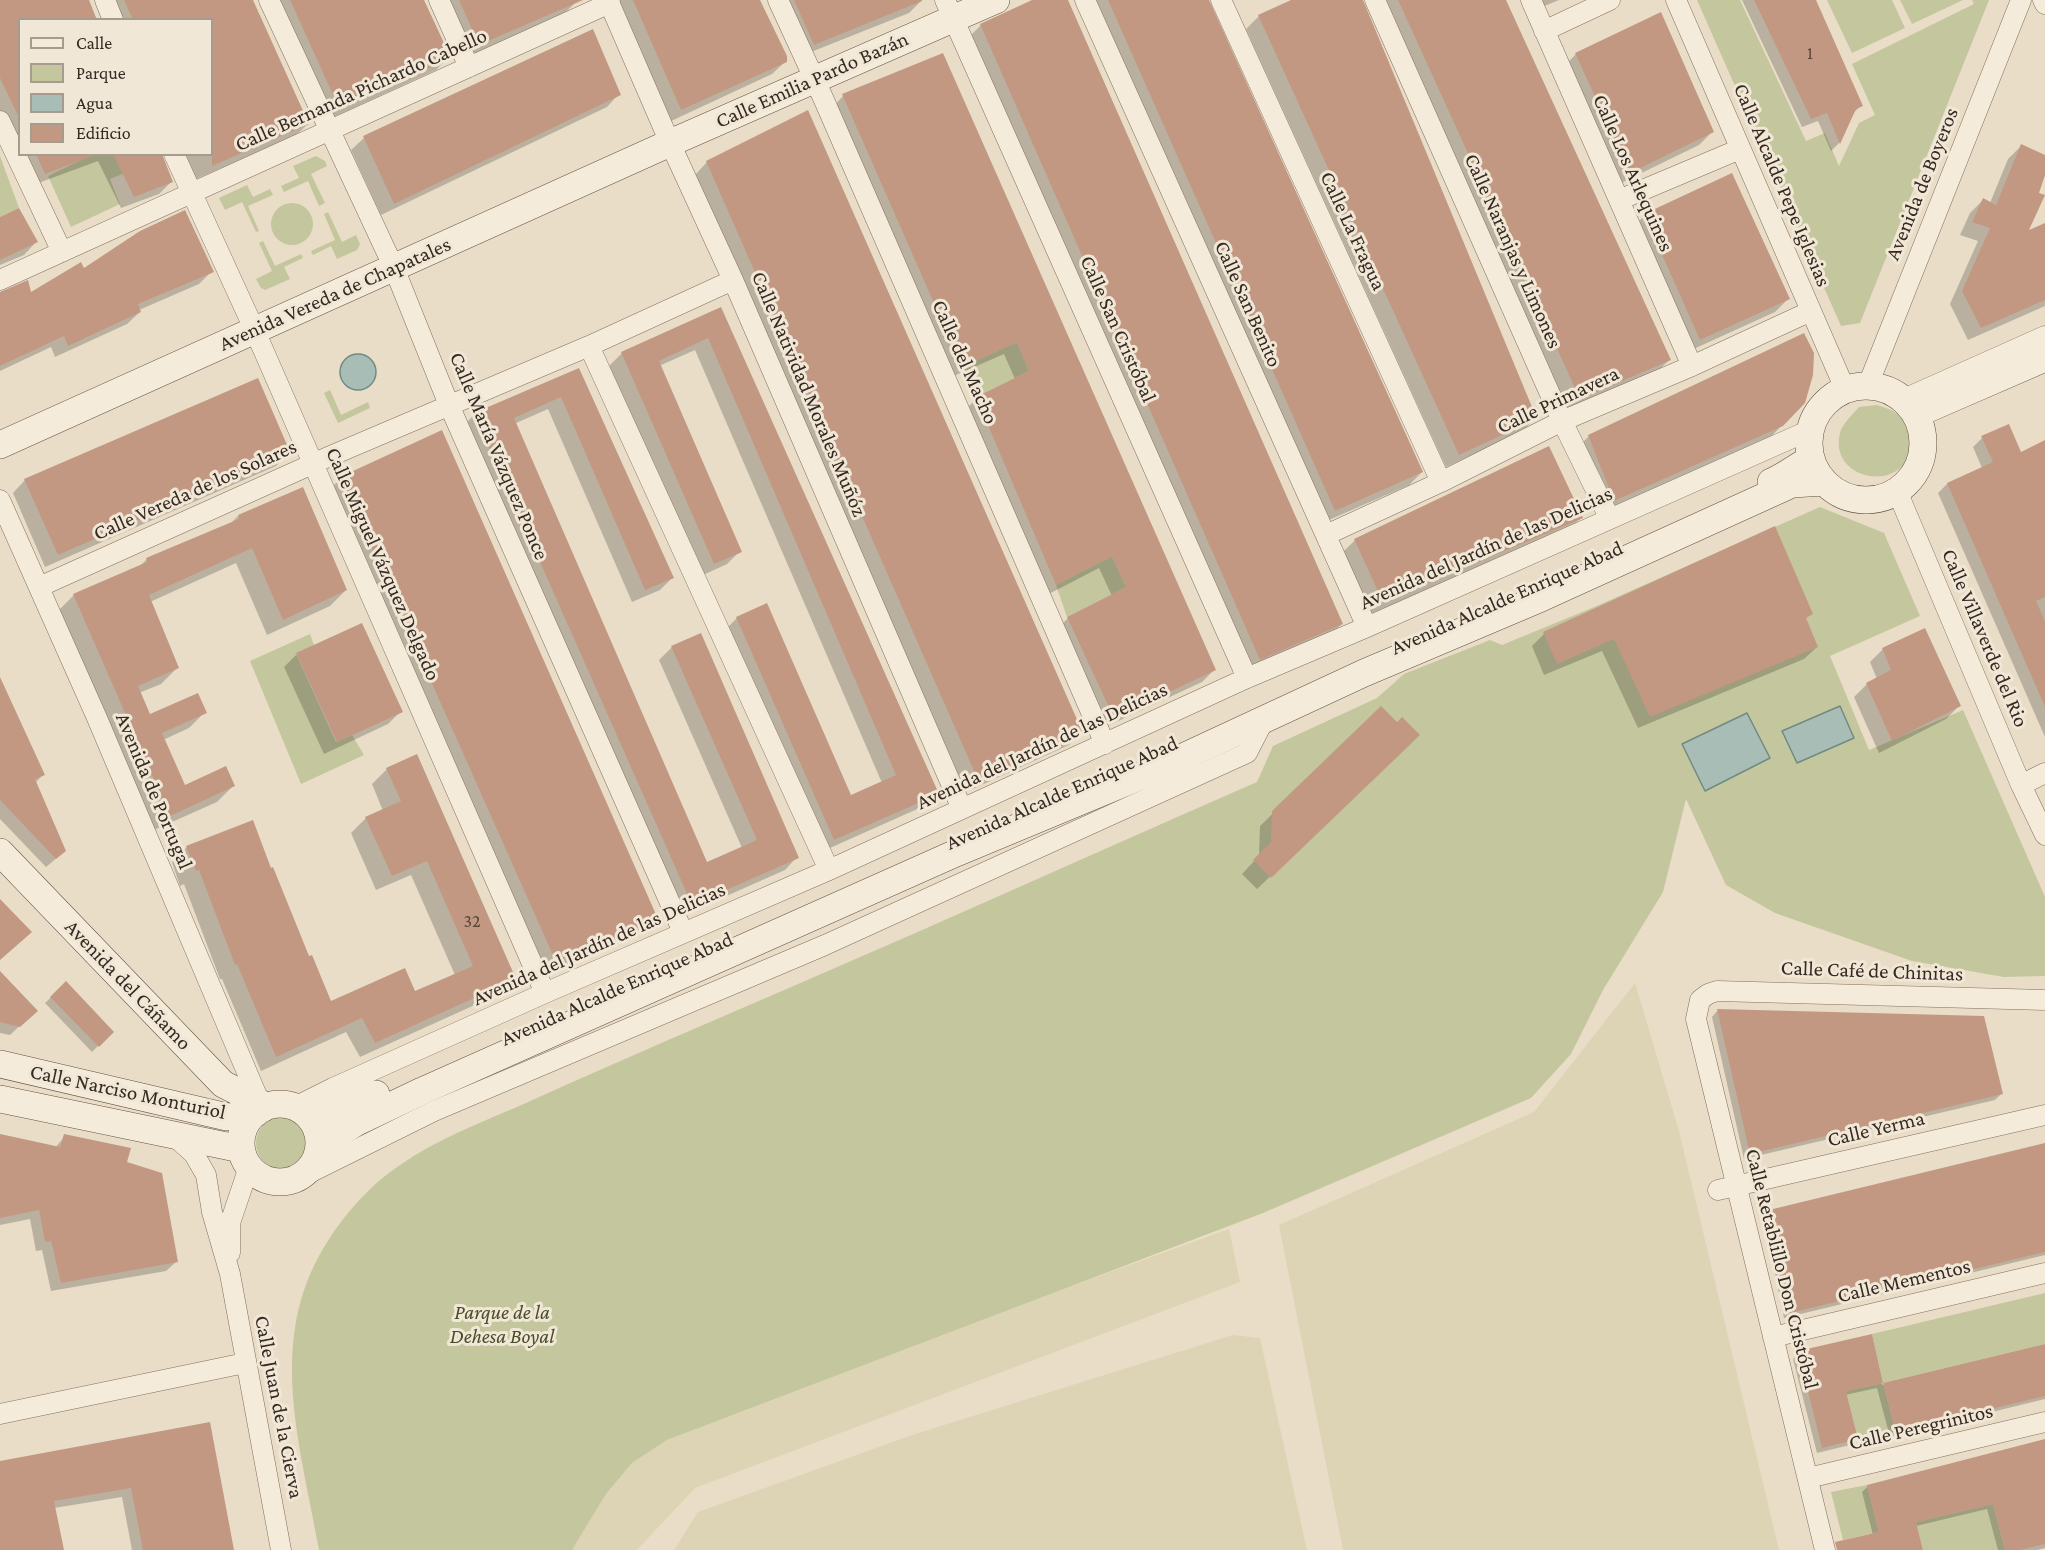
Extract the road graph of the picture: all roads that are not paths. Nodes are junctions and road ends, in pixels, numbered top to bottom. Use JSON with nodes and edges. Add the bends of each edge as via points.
{"nodes":[{"id":1,"x":105,"y":0,"type":"edge"},
{"id":2,"x":269,"y":0,"type":"edge"},
{"id":3,"x":439,"y":0,"type":"edge"},
{"id":4,"x":778,"y":0,"type":"edge"},
{"id":5,"x":996,"y":0,"type":"edge"},
{"id":6,"x":1085,"y":0,"type":"edge"},
{"id":7,"x":1375,"y":0,"type":"edge"},
{"id":8,"x":1531,"y":0,"type":"edge"},
{"id":9,"x":1610,"y":0,"type":"edge"},
{"id":10,"x":1676,"y":0,"type":"edge"},
{"id":11,"x":2021,"y":0,"type":"edge"},
{"id":12,"x":2043,"y":0,"type":"edge"},
{"id":13,"x":609,"y":2,"type":"edge"},
{"id":14,"x":1228,"y":2,"type":"edge"},
{"id":15,"x":2045,"y":4,"type":"edge"},
{"id":16,"x":950,"y":10,"type":"edge"},
{"id":17,"x":112,"y":18,"type":"edge"},
{"id":18,"x":1544,"y":31,"type":"junction"},
{"id":19,"x":469,"y":67,"type":"junction"},
{"id":20,"x":815,"y":80,"type":"junction"},
{"id":21,"x":0,"y":121,"type":"edge"},
{"id":22,"x":328,"y":131,"type":"junction"},
{"id":23,"x":670,"y":143,"type":"junction"},
{"id":24,"x":1740,"y":149,"type":"junction"},
{"id":25,"x":175,"y":156,"type":"edge"},
{"id":26,"x":192,"y":193,"type":"junction"},
{"id":27,"x":1619,"y":200,"type":"junction"},
{"id":28,"x":62,"y":252,"type":"junction"},
{"id":29,"x":393,"y":268,"type":"junction"},
{"id":30,"x":0,"y":280,"type":"edge"},
{"id":31,"x":733,"y":280,"type":"junction"},
{"id":32,"x":1811,"y":311,"type":"junction"},
{"id":33,"x":255,"y":331,"type":"junction"},
{"id":34,"x":2045,"y":336,"type":"edge"},
{"id":35,"x":589,"y":346,"type":"junction"},
{"id":36,"x":2045,"y":358,"type":"edge"},
{"id":37,"x":1692,"y":366,"type":"junction"},
{"id":38,"x":2045,"y":374,"type":"edge"},
{"id":39,"x":1856,"y":387,"type":"junction"},
{"id":40,"x":449,"y":405,"type":"junction"},
{"id":41,"x":1914,"y":413,"type":"junction"},
{"id":42,"x":1562,"y":422,"type":"junction"},
{"id":43,"x":1810,"y":430,"type":"junction"},
{"id":44,"x":0,"y":445,"type":"edge"},
{"id":45,"x":313,"y":464,"type":"junction"},
{"id":46,"x":1817,"y":470,"type":"junction"},
{"id":47,"x":1442,"y":482,"type":"junction"},
{"id":48,"x":1897,"y":491,"type":"junction"},
{"id":49,"x":0,"y":500,"type":"edge"},
{"id":50,"x":1610,"y":519,"type":"junction"},
{"id":51,"x":1326,"y":535,"type":"junction"},
{"id":52,"x":39,"y":586,"type":"junction"},
{"id":53,"x":1367,"y":627,"type":"junction"},
{"id":54,"x":1247,"y":678,"type":"junction"},
{"id":55,"x":1105,"y":744,"type":"junction"},
{"id":56,"x":2045,"y":774,"type":"edge"},
{"id":57,"x":2021,"y":785,"type":"junction"},
{"id":58,"x":962,"y":809,"type":"junction"},
{"id":59,"x":2045,"y":835,"type":"edge"},
{"id":60,"x":0,"y":852,"type":"edge"},
{"id":61,"x":829,"y":870,"type":"junction"},
{"id":62,"x":683,"y":932,"type":"junction"},
{"id":63,"x":545,"y":993,"type":"junction"},
{"id":64,"x":1700,"y":1000,"type":"joint"},
{"id":65,"x":2045,"y":1000,"type":"edge"},
{"id":66,"x":0,"y":1064,"type":"edge"},
{"id":67,"x":0,"y":1099,"type":"edge"},
{"id":68,"x":260,"y":1108,"type":"junction"},
{"id":69,"x":302,"y":1112,"type":"junction"},
{"id":70,"x":2045,"y":1115,"type":"edge"},
{"id":71,"x":174,"y":1136,"type":"junction"},
{"id":72,"x":245,"y":1158,"type":"junction"},
{"id":73,"x":311,"y":1164,"type":"junction"},
{"id":74,"x":1727,"y":1188,"type":"junction"},
{"id":75,"x":2045,"y":1273,"type":"edge"},
{"id":76,"x":230,"y":1274,"type":"junction"},
{"id":77,"x":1773,"y":1337,"type":"junction"},
{"id":78,"x":245,"y":1363,"type":"junction"},
{"id":79,"x":0,"y":1414,"type":"edge"},
{"id":80,"x":2045,"y":1422,"type":"edge"},
{"id":81,"x":1808,"y":1478,"type":"junction"},
{"id":82,"x":281,"y":1550,"type":"edge"},
{"id":83,"x":1825,"y":1550,"type":"edge"}],
"edges":[{"from":1,"to":17,"type":"street"},
{"from":2,"to":22,"type":"street","name":"Calle María Vázquez Ponce"},
{"from":3,"to":19,"type":"street"},
{"from":4,"to":20,"type":"street","name":"Calle del Macho"},
{"from":5,"to":16,"type":"main road","name":"Calle Emilia Pardo Bazán"},
{"from":6,"to":51,"type":"street","name":"Calle San Benito"},
{"from":7,"to":42,"type":"street","name":"Calle Naranjas y Limones"},
{"from":8,"to":18,"type":"street","name":"Calle Los Arlequines"},
{"from":9,"to":18,"type":"street"},
{"from":10,"to":24,"type":"street","name":"Calle Alcalde Pepe Iglesias"},
{"from":11,"to":39,"type":"street","name":"Avenida de Boyeros"},
{"from":12,"to":15,"type":"street"},
{"from":13,"to":19,"type":"street","name":"Calle Bernanda Pichardo Cabello"},
{"from":13,"to":23,"type":"street","name":"Calle Natividad Morales Muñóz"},
{"from":14,"to":47,"type":"street","name":"Calle La Fragua"},
{"from":16,"to":20,"type":"main road","name":"Calle Emilia Pardo Bazán","via":[[929,28]]},
{"from":16,"to":54,"type":"street","name":"Calle San Cristóbal"},
{"from":18,"to":27,"type":"street","name":"Calle Los Arlequines"},
{"from":19,"to":22,"type":"street","name":"Calle Bernanda Pichardo Cabello"},
{"from":20,"to":23,"type":"main road","name":"Calle Emilia Pardo Bazán"},
{"from":20,"to":55,"type":"street","name":"Calle del Macho"},
{"from":21,"to":28,"type":"street"},
{"from":22,"to":26,"type":"street","name":"Calle Bernanda Pichardo Cabello"},
{"from":22,"to":29,"type":"street","name":"Calle María Vázquez Ponce"},
{"from":23,"to":29,"type":"main road","name":"Avenida Vereda de Chapatales"},
{"from":23,"to":31,"type":"street","name":"Calle Natividad Morales Muñóz"},
{"from":24,"to":27,"type":"street"},
{"from":24,"to":32,"type":"street","name":"Calle Alcalde Pepe Iglesias"},
{"from":25,"to":26,"type":"street","name":"Calle Miguel Vázquez Delgado"},
{"from":26,"to":28,"type":"street","name":"Calle Bernanda Pichardo Cabello"},
{"from":26,"to":33,"type":"street","name":"Calle Miguel Vázquez Delgado"},
{"from":27,"to":37,"type":"street","name":"Calle Los Arlequines"},
{"from":28,"to":30,"type":"street","name":"Calle Bernanda Pichardo Cabello"},
{"from":29,"to":33,"type":"main road","name":"Avenida Vereda de Chapatales"},
{"from":29,"to":40,"type":"street","name":"Calle María Vázquez Ponce"},
{"from":31,"to":35,"type":"street","name":"Calle Vereda de los Solares"},
{"from":31,"to":58,"type":"street","name":"Calle Natividad Morales Muñóz"},
{"from":32,"to":37,"type":"street","name":"Calle Primavera"},
{"from":32,"to":39,"type":"street","name":"Calle Alcalde Pepe Iglesias"},
{"from":33,"to":44,"type":"main road","name":"Avenida Vereda de Chapatales"},
{"from":33,"to":45,"type":"street","name":"Calle Miguel Vázquez Delgado"},
{"from":34,"to":41,"type":"street"},
{"from":35,"to":40,"type":"street","name":"Calle Vereda de los Solares"},
{"from":35,"to":61,"type":"street"},
{"from":36,"to":41,"type":"main road"},
{"from":37,"to":42,"type":"street","name":"Calle Primavera"},
{"from":38,"to":41,"type":"main road"},
{"from":39,"to":41,"type":"main road","via":[[1887,389]]},
{"from":39,"to":43,"type":"main road","via":[[1829,399]]},
{"from":40,"to":45,"type":"street","name":"Calle Vereda de los Solares"},
{"from":40,"to":62,"type":"street","name":"Calle María Vázquez Ponce"},
{"from":41,"to":48,"type":"main road","via":[[1924,445],[1921,462]]},
{"from":42,"to":47,"type":"street","name":"Calle Primavera"},
{"from":42,"to":50,"type":"street","name":"Calle Naranjas y Limones"},
{"from":43,"to":46,"type":"main road","via":[[1809,445]]},
{"from":43,"to":50,"type":"street","name":"Avenida del Jardín de las Delicias"},
{"from":45,"to":52,"type":"street","name":"Calle Vereda de los Solares"},
{"from":45,"to":63,"type":"street","name":"Calle Miguel Vázquez Delgado"},
{"from":46,"to":48,"type":"main road","via":[[1837,492],[1852,499],[1885,498]]},
{"from":46,"to":69,"type":"main road","name":"Avenida Alcalde Enrique Abad","via":[[1775,481],[442,1067],[344,1108]]},
{"from":46,"to":73,"type":"main road","name":"Avenida Alcalde Enrique Abad","via":[[1153,771],[956,853],[413,1095],[336,1135]]},
{"from":47,"to":51,"type":"street","name":"Calle Primavera"},
{"from":48,"to":57,"type":"street","name":"Calle Villaverde del Rio"},
{"from":49,"to":52,"type":"street","name":"Avenida de Portugal"},
{"from":50,"to":53,"type":"street","name":"Avenida del Jardín de las Delicias"},
{"from":51,"to":53,"type":"street","name":"Calle San Benito"},
{"from":52,"to":68,"type":"street","name":"Avenida de Portugal"},
{"from":53,"to":54,"type":"street","name":"Avenida del Jardín de las Delicias"},
{"from":54,"to":55,"type":"street","name":"Avenida del Jardín de las Delicias"},
{"from":55,"to":58,"type":"street","name":"Avenida del Jardín de las Delicias"},
{"from":56,"to":57,"type":"street"},
{"from":57,"to":59,"type":"street","name":"Calle Villaverde del Rio"},
{"from":58,"to":61,"type":"street","name":"Avenida del Jardín de las Delicias"},
{"from":60,"to":68,"type":"main road","name":"Avenida del Cáñamo","via":[[223,1084]]},
{"from":61,"to":62,"type":"street","name":"Avenida del Jardín de las Delicias"},
{"from":62,"to":63,"type":"street","name":"Avenida del Jardín de las Delicias"},
{"from":63,"to":69,"type":"street","name":"Avenida del Jardín de las Delicias","via":[[333,1088]]},
{"from":64,"to":65,"type":"street","name":"Calle Café de Chinitas","via":[[1717,991]]},
{"from":64,"to":74,"type":"street","name":"Calle Retablillo Don Cristóbal","via":[[1696,1019]]},
{"from":66,"to":68,"type":"main road","name":"Calle Narciso Monturiol","via":[[227,1117]]},
{"from":67,"to":71,"type":"main road","name":"Calle Narciso Monturiol"},
{"from":68,"to":69,"type":"main road","via":[[285,1104]]},
{"from":68,"to":72,"type":"main road","via":[[242,1136]]},
{"from":69,"to":73,"type":"main road","via":[[318,1131]]},
{"from":70,"to":74,"type":"street","name":"Calle Yerma"},
{"from":71,"to":72,"type":"main road","name":"Calle Narciso Monturiol"},
{"from":71,"to":76,"type":"street","via":[[194,1154],[206,1175]]},
{"from":72,"to":73,"type":"main road","via":[[263,1179],[281,1183],[294,1181]]},
{"from":72,"to":76,"type":"street","via":[[230,1223]]},
{"from":74,"to":77,"type":"street","name":"Calle Retablillo Don Cristóbal"},
{"from":75,"to":77,"type":"street","name":"Calle Mementos"},
{"from":76,"to":78,"type":"street","name":"Calle Juan de la Cierva"},
{"from":77,"to":81,"type":"street","name":"Calle Retablillo Don Cristóbal"},
{"from":78,"to":79,"type":"street"},
{"from":78,"to":82,"type":"street","name":"Calle Juan de la Cierva"},
{"from":80,"to":81,"type":"street","name":"Calle Peregrinitos"},
{"from":81,"to":83,"type":"street","name":"Calle Retablillo Don Cristóbal"}]}
